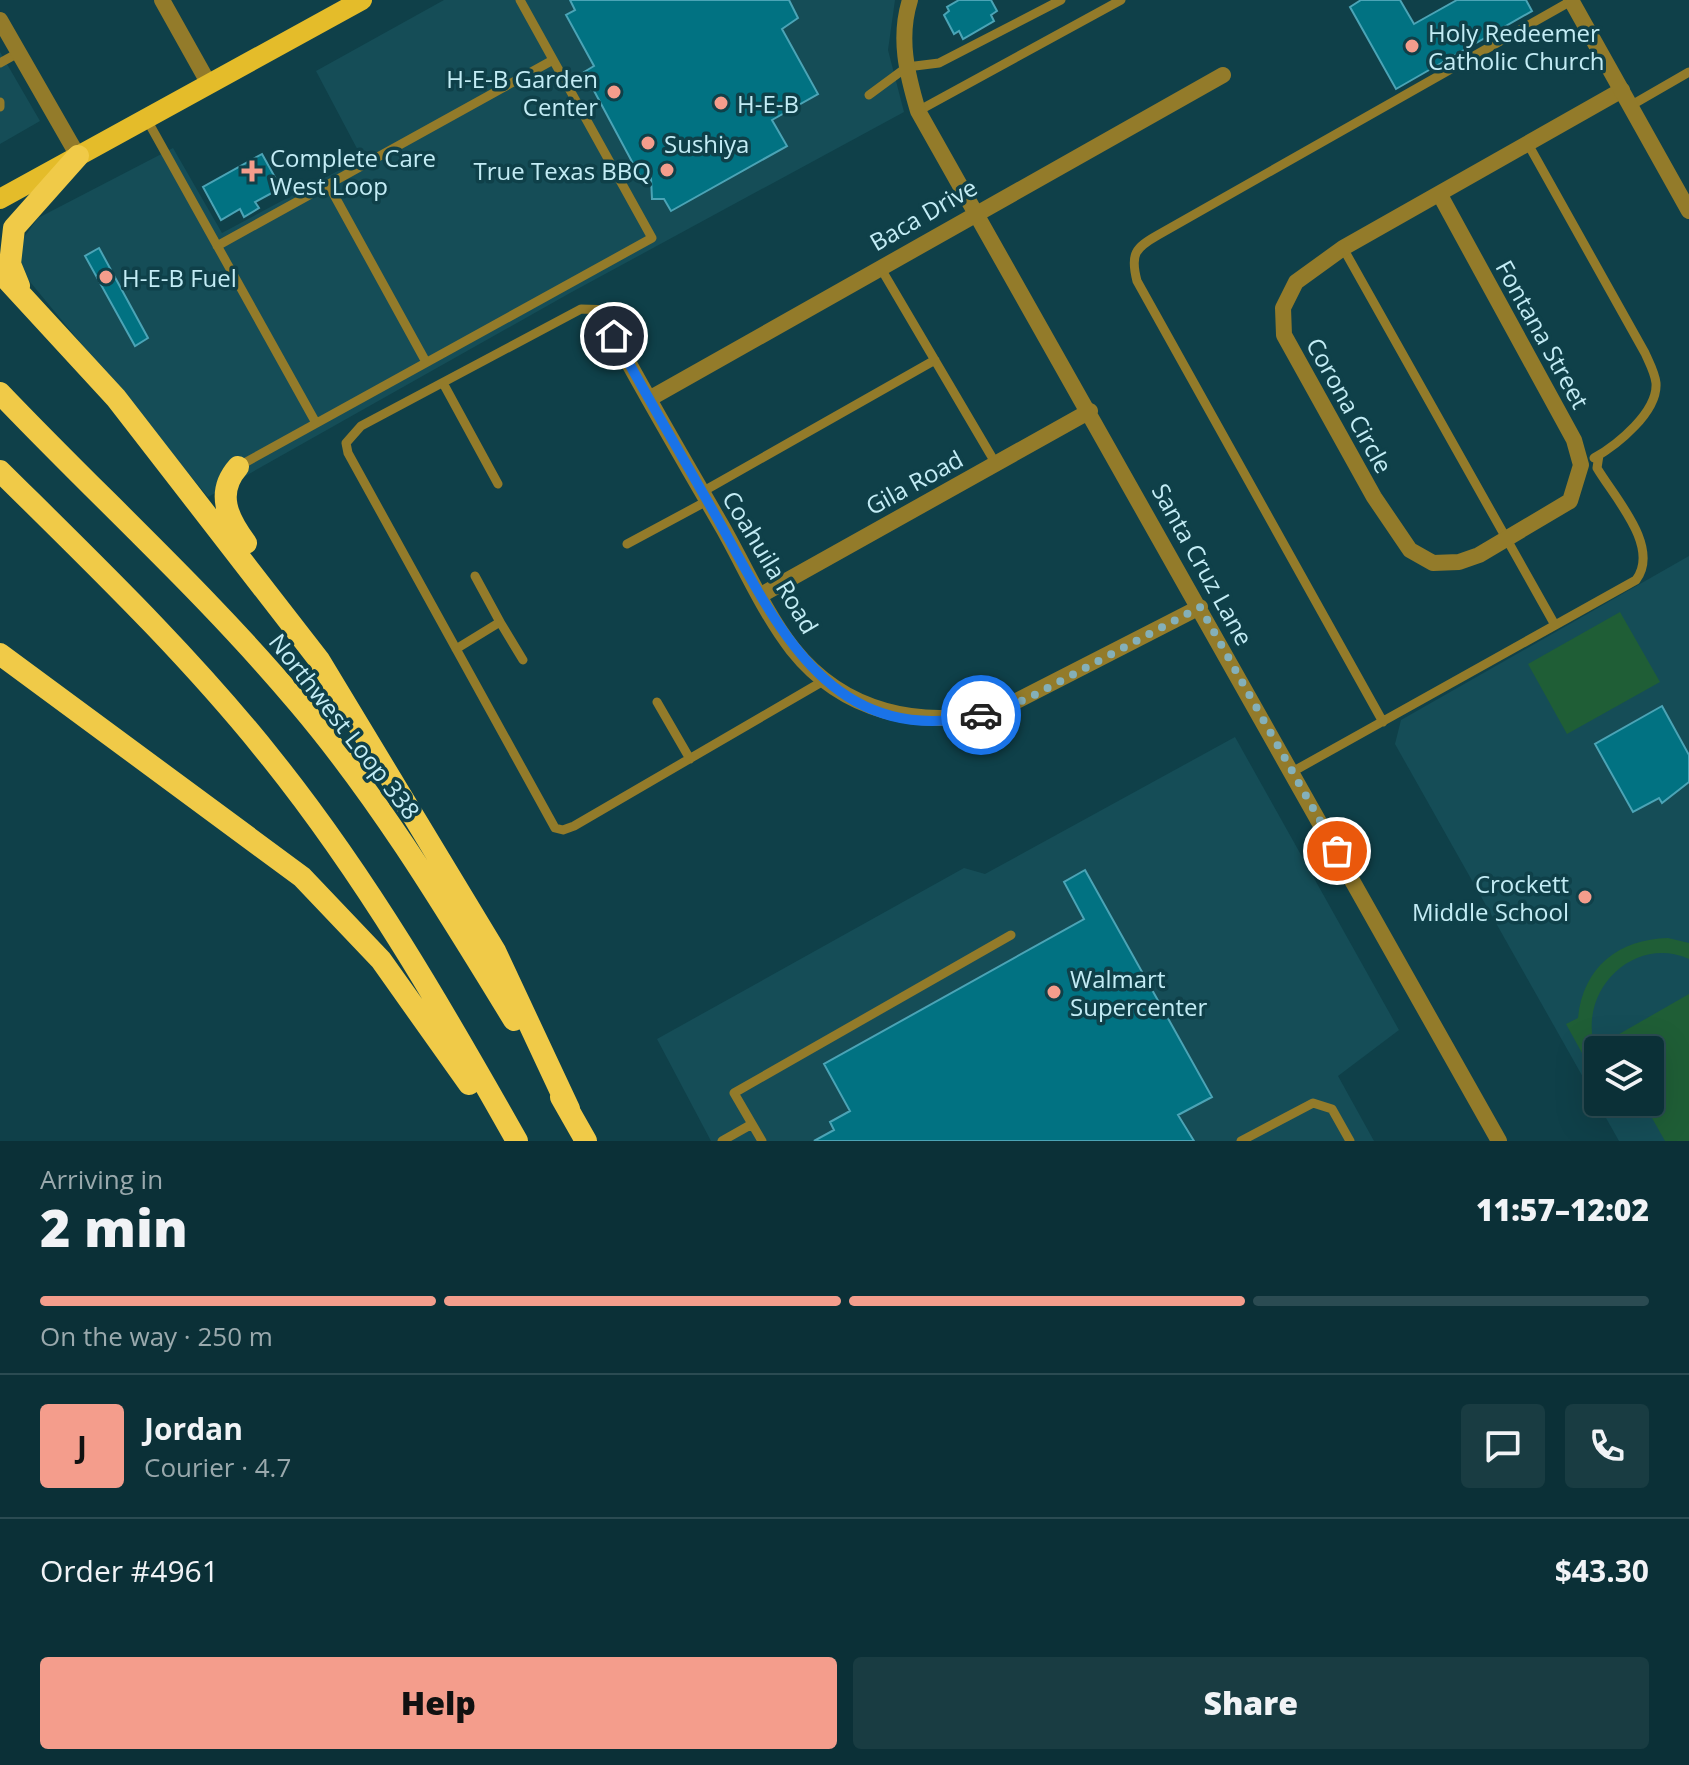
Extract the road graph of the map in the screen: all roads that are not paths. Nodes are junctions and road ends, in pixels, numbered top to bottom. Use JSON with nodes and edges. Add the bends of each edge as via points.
{"nodes":[{"id":1,"x":162,"y":0,"type":"edge"},
{"id":2,"x":362,"y":0,"type":"edge"},
{"id":3,"x":520,"y":0,"type":"edge"},
{"id":4,"x":910,"y":0,"type":"edge"},
{"id":5,"x":1061,"y":0,"type":"edge"},
{"id":6,"x":1121,"y":0,"type":"edge"},
{"id":7,"x":1571,"y":0,"type":"edge"},
{"id":8,"x":0,"y":20,"type":"edge"},
{"id":9,"x":18,"y":53,"type":"junction"},
{"id":10,"x":553,"y":60,"type":"junction"},
{"id":11,"x":0,"y":63,"type":"edge"},
{"id":12,"x":907,"y":67,"type":"junction"},
{"id":13,"x":1689,"y":72,"type":"edge"},
{"id":14,"x":1223,"y":75,"type":"dead end"},
{"id":15,"x":209,"y":84,"type":"junction"},
{"id":16,"x":1622,"y":90,"type":"junction"},
{"id":17,"x":869,"y":95,"type":"dead end"},
{"id":18,"x":1630,"y":106,"type":"junction"},
{"id":19,"x":918,"y":111,"type":"junction"},
{"id":20,"x":146,"y":118,"type":"junction"},
{"id":21,"x":1528,"y":144,"type":"junction"},
{"id":22,"x":78,"y":156,"type":"junction"},
{"id":23,"x":328,"y":184,"type":"junction"},
{"id":24,"x":1440,"y":195,"type":"junction"},
{"id":25,"x":0,"y":199,"type":"edge"},
{"id":26,"x":1687,"y":204,"type":"edge"},
{"id":27,"x":976,"y":212,"type":"junction"},
{"id":28,"x":217,"y":246,"type":"junction"},
{"id":29,"x":1343,"y":248,"type":"junction"},
{"id":30,"x":880,"y":267,"type":"junction"},
{"id":31,"x":3,"y":276,"type":"edge"},
{"id":32,"x":24,"y":298,"type":"junction"},
{"id":33,"x":615,"y":310,"type":"joint"},
{"id":34,"x":935,"y":360,"type":"junction"},
{"id":35,"x":426,"y":362,"type":"junction"},
{"id":36,"x":443,"y":383,"type":"junction"},
{"id":37,"x":0,"y":393,"type":"edge"},
{"id":38,"x":649,"y":399,"type":"junction"},
{"id":39,"x":1090,"y":411,"type":"junction"},
{"id":40,"x":316,"y":423,"type":"junction"},
{"id":41,"x":1599,"y":455,"type":"junction"},
{"id":42,"x":996,"y":464,"type":"junction"},
{"id":43,"x":1581,"y":465,"type":"junction"},
{"id":44,"x":238,"y":467,"type":"joint"},
{"id":45,"x":0,"y":471,"type":"edge"},
{"id":46,"x":498,"y":484,"type":"dead end"},
{"id":47,"x":704,"y":496,"type":"junction"},
{"id":48,"x":1509,"y":538,"type":"junction"},
{"id":49,"x":627,"y":544,"type":"dead end"},
{"id":50,"x":475,"y":576,"type":"dead end"},
{"id":51,"x":761,"y":595,"type":"junction"},
{"id":52,"x":1200,"y":607,"type":"junction"},
{"id":53,"x":500,"y":622,"type":"junction"},
{"id":54,"x":1555,"y":625,"type":"junction"},
{"id":55,"x":456,"y":649,"type":"junction"},
{"id":56,"x":0,"y":654,"type":"edge"},
{"id":57,"x":523,"y":660,"type":"dead end"},
{"id":58,"x":825,"y":680,"type":"junction"},
{"id":59,"x":657,"y":702,"type":"dead end"},
{"id":60,"x":1383,"y":722,"type":"junction"},
{"id":61,"x":690,"y":759,"type":"junction"},
{"id":62,"x":1292,"y":772,"type":"junction"},
{"id":63,"x":398,"y":787,"type":"junction"},
{"id":64,"x":1011,"y":935,"type":"dead end"},
{"id":65,"x":569,"y":1109,"type":"junction"},
{"id":66,"x":752,"y":1124,"type":"junction"},
{"id":67,"x":506,"y":1141,"type":"edge"},
{"id":68,"x":517,"y":1141,"type":"edge"},
{"id":69,"x":586,"y":1141,"type":"edge"},
{"id":70,"x":722,"y":1141,"type":"edge"},
{"id":71,"x":762,"y":1141,"type":"edge"},
{"id":72,"x":1241,"y":1141,"type":"edge"},
{"id":73,"x":1350,"y":1141,"type":"edge"},
{"id":74,"x":1499,"y":1141,"type":"edge"}],
"edges":[{"from":1,"to":15,"type":"street"},
{"from":2,"to":15,"type":"main road"},
{"from":3,"to":10,"type":"lane"},
{"from":4,"to":12,"type":"street","name":"Santa Cruz Lane","via":[[904,33]]},
{"from":5,"to":12,"type":"lane","via":[[939,63]]},
{"from":6,"to":19,"type":"lane"},
{"from":7,"to":16,"type":"street"},
{"from":7,"to":60,"type":"lane","via":[[1136,248],[1132,261],[1137,281]]},
{"from":8,"to":9,"type":"street"},
{"from":9,"to":11,"type":"lane"},
{"from":9,"to":22,"type":"street"},
{"from":10,"to":23,"type":"lane"},
{"from":10,"to":35,"type":"lane","via":[[652,238]]},
{"from":12,"to":17,"type":"lane"},
{"from":12,"to":19,"type":"street","name":"Santa Cruz Lane"},
{"from":13,"to":18,"type":"lane"},
{"from":14,"to":27,"type":"street","name":"Baca Drive"},
{"from":15,"to":20,"type":"main road"},
{"from":16,"to":18,"type":"street"},
{"from":16,"to":21,"type":"street","name":"Corona Circle"},
{"from":18,"to":26,"type":"street"},
{"from":19,"to":27,"type":"street","name":"Santa Cruz Lane"},
{"from":20,"to":22,"type":"main road"},
{"from":20,"to":28,"type":"lane"},
{"from":21,"to":24,"type":"street","name":"Corona Circle"},
{"from":21,"to":41,"type":"lane","via":[[1656,381],[1648,410]]},
{"from":22,"to":25,"type":"main road"},
{"from":22,"to":32,"type":"highway","via":[[14,228],[10,264]]},
{"from":23,"to":28,"type":"lane"},
{"from":23,"to":35,"type":"lane"},
{"from":24,"to":29,"type":"street","name":"Corona Circle"},
{"from":24,"to":43,"type":"street","name":"Fontana Street","via":[[1574,440]]},
{"from":27,"to":30,"type":"street","name":"Baca Drive"},
{"from":27,"to":39,"type":"street","name":"Santa Cruz Lane"},
{"from":28,"to":40,"type":"lane"},
{"from":29,"to":48,"type":"lane"},
{"from":29,"to":48,"type":"street","name":"Corona Circle","via":[[1296,282],[1287,295],[1282,324],[1298,365],[1351,458],[1396,533],[1419,557],[1447,565]]},
{"from":30,"to":34,"type":"lane"},
{"from":30,"to":38,"type":"street","name":"Baca Drive"},
{"from":31,"to":32,"type":"highway"},
{"from":32,"to":63,"type":"highway","via":[[116,398],[319,660]]},
{"from":33,"to":36,"type":"lane","via":[[581,309]]},
{"from":33,"to":38,"type":"street","name":"Coahuila Road","via":[[614,336]]},
{"from":34,"to":42,"type":"lane"},
{"from":34,"to":47,"type":"lane"},
{"from":35,"to":40,"type":"lane"},
{"from":36,"to":46,"type":"lane"},
{"from":36,"to":55,"type":"lane","via":[[361,426],[346,443]]},
{"from":37,"to":65,"type":"highway","name":"Northwest Loop 338","via":[[227,621],[337,751],[426,878]]},
{"from":38,"to":47,"type":"street","name":"Coahuila Road"},
{"from":39,"to":42,"type":"street","name":"Gila Road"},
{"from":39,"to":52,"type":"street","name":"Santa Cruz Lane"},
{"from":40,"to":44,"type":"lane"},
{"from":41,"to":43,"type":"lane"},
{"from":41,"to":54,"type":"lane","via":[[1597,468],[1643,546],[1645,564],[1636,580]]},
{"from":42,"to":51,"type":"street","name":"Gila Road"},
{"from":43,"to":48,"type":"street","name":"Corona Circle","via":[[1570,501]]},
{"from":44,"to":63,"type":"highway","via":[[226,491],[228,517],[306,622],[381,740]]},
{"from":45,"to":68,"type":"highway","via":[[187,660],[306,803],[404,945]]},
{"from":47,"to":49,"type":"lane"},
{"from":47,"to":51,"type":"street","name":"Coahuila Road"},
{"from":48,"to":54,"type":"lane"},
{"from":50,"to":53,"type":"lane"},
{"from":51,"to":58,"type":"street","name":"Coahuila Road","via":[[793,649]]},
{"from":52,"to":58,"type":"street","name":"Coahuila Road","via":[[1027,699],[965,719],[901,716],[870,707]]},
{"from":52,"to":62,"type":"street","name":"Santa Cruz Lane"},
{"from":53,"to":55,"type":"lane"},
{"from":53,"to":57,"type":"lane"},
{"from":54,"to":60,"type":"lane"},
{"from":55,"to":61,"type":"lane","via":[[555,828],[574,826]]},
{"from":56,"to":67,"type":"highway","via":[[302,877],[381,960]]},
{"from":58,"to":61,"type":"lane"},
{"from":59,"to":61,"type":"lane"},
{"from":60,"to":62,"type":"lane"},
{"from":62,"to":74,"type":"street","name":"Santa Cruz Lane"},
{"from":63,"to":65,"type":"highway","via":[[495,951]]},
{"from":64,"to":66,"type":"lane","via":[[734,1093]]},
{"from":65,"to":69,"type":"highway","name":"Northwest Loop 338"},
{"from":66,"to":70,"type":"lane"},
{"from":66,"to":71,"type":"lane"},
{"from":72,"to":73,"type":"lane","via":[[1313,1103],[1332,1109]]}]}
